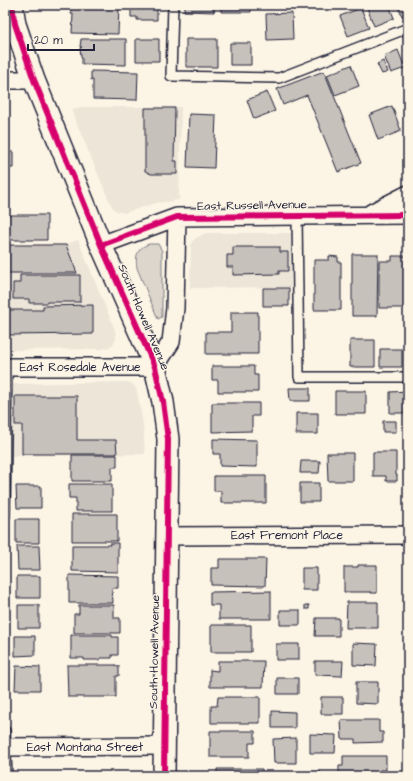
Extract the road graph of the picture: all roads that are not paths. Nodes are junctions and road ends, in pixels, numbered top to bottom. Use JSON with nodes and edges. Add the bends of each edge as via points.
{"nodes":[{"id":1,"x":12,"y":5,"type":"edge"},
{"id":2,"x":173,"y":5,"type":"edge"},
{"id":3,"x":408,"y":28,"type":"edge"},
{"id":4,"x":5,"y":80,"type":"edge"},
{"id":5,"x":34,"y":80,"type":"junction"},
{"id":6,"x":408,"y":194,"type":"edge"},
{"id":7,"x":297,"y":215,"type":"junction"},
{"id":8,"x":369,"y":215,"type":"junction"},
{"id":9,"x":408,"y":215,"type":"edge"},
{"id":10,"x":177,"y":217,"type":"junction"},
{"id":11,"x":101,"y":245,"type":"junction"},
{"id":12,"x":6,"y":367,"type":"edge"},
{"id":13,"x":155,"y":367,"type":"junction"},
{"id":14,"x":408,"y":377,"type":"edge"},
{"id":15,"x":5,"y":516,"type":"edge"},
{"id":16,"x":408,"y":535,"type":"edge"},
{"id":17,"x":167,"y":536,"type":"junction"},
{"id":18,"x":5,"y":742,"type":"edge"},
{"id":19,"x":164,"y":746,"type":"junction"},
{"id":20,"x":7,"y":776,"type":"edge"},
{"id":21,"x":164,"y":776,"type":"edge"}],
"edges":[{"from":1,"to":5,"type":"street","name":"South Howell Avenue","via":[[15,24]]},
{"from":2,"to":3,"type":"lane","via":[[171,76],[279,78]]},
{"from":4,"to":5,"type":"street"},
{"from":5,"to":11,"type":"street","name":"South Howell Avenue"},
{"from":6,"to":8,"type":"street"},
{"from":7,"to":8,"type":"street","name":"East Russell Avenue"},
{"from":7,"to":10,"type":"street","name":"East Russell Avenue"},
{"from":7,"to":14,"type":"lane","via":[[299,377]]},
{"from":8,"to":9,"type":"street","name":"East Russell Avenue"},
{"from":10,"to":11,"type":"street","name":"East Russell Avenue"},
{"from":10,"to":13,"type":"street","name":"South Howell Avenue","via":[[175,308],[171,342]]},
{"from":11,"to":13,"type":"street","name":"South Howell Avenue"},
{"from":12,"to":13,"type":"street","name":"East Rosedale Avenue"},
{"from":12,"to":15,"type":"lane"},
{"from":13,"to":17,"type":"street","name":"South Howell Avenue","via":[[164,402],[168,439]]},
{"from":16,"to":17,"type":"street","name":"East Fremont Place"},
{"from":17,"to":19,"type":"street","name":"South Howell Avenue"},
{"from":18,"to":19,"type":"street","name":"East Montana Street"},
{"from":18,"to":20,"type":"lane"},
{"from":19,"to":21,"type":"street","name":"South Howell Avenue"}]}
